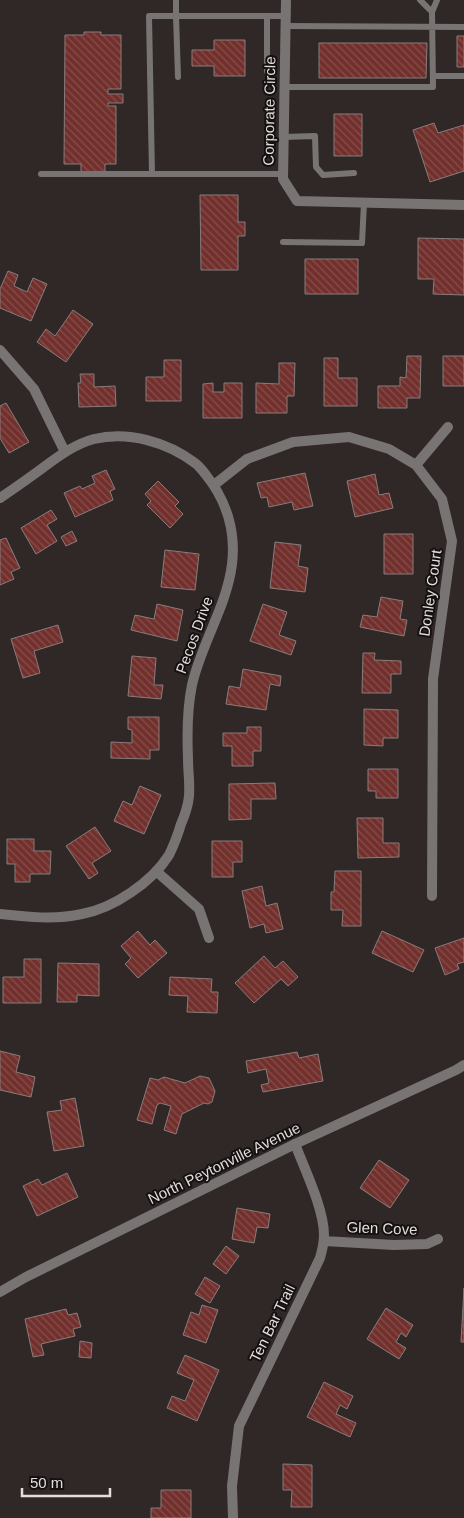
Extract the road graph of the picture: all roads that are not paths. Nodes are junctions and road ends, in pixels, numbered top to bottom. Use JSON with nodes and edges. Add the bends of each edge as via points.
{"nodes":[{"id":1,"x":176,"y":0,"type":"edge"},
{"id":2,"x":286,"y":0,"type":"edge"},
{"id":3,"x":420,"y":0,"type":"edge"},
{"id":4,"x":437,"y":0,"type":"edge"},
{"id":5,"x":432,"y":12,"type":"junction"},
{"id":6,"x":176,"y":16,"type":"junction"},
{"id":7,"x":267,"y":16,"type":"junction"},
{"id":8,"x":285,"y":21,"type":"junction"},
{"id":9,"x":432,"y":26,"type":"junction"},
{"id":10,"x":464,"y":27,"type":"edge"},
{"id":11,"x":267,"y":71,"type":"dead end"},
{"id":12,"x":433,"y":76,"type":"junction"},
{"id":13,"x":464,"y":76,"type":"edge"},
{"id":14,"x":178,"y":77,"type":"dead end"},
{"id":15,"x":284,"y":87,"type":"junction"},
{"id":16,"x":283,"y":137,"type":"junction"},
{"id":17,"x":354,"y":173,"type":"dead end"},
{"id":18,"x":41,"y":174,"type":"dead end"},
{"id":19,"x":152,"y":174,"type":"junction"},
{"id":20,"x":283,"y":174,"type":"junction"},
{"id":21,"x":364,"y":203,"type":"junction"},
{"id":22,"x":464,"y":205,"type":"edge"},
{"id":23,"x":283,"y":242,"type":"dead end"},
{"id":24,"x":0,"y":350,"type":"edge"},
{"id":25,"x":448,"y":428,"type":"dead end"},
{"id":26,"x":65,"y":452,"type":"junction"},
{"id":27,"x":416,"y":465,"type":"junction"},
{"id":28,"x":214,"y":485,"type":"junction"},
{"id":29,"x":0,"y":498,"type":"edge"},
{"id":30,"x":156,"y":871,"type":"junction"},
{"id":31,"x":432,"y":896,"type":"dead end"},
{"id":32,"x":0,"y":914,"type":"edge"},
{"id":33,"x":209,"y":938,"type":"dead end"},
{"id":34,"x":464,"y":1065,"type":"edge"},
{"id":35,"x":295,"y":1144,"type":"junction"},
{"id":36,"x":438,"y":1240,"type":"dead end"},
{"id":37,"x":324,"y":1241,"type":"junction"},
{"id":38,"x":0,"y":1292,"type":"edge"},
{"id":39,"x":233,"y":1518,"type":"edge"}],
"edges":[{"from":1,"to":6,"type":"lane"},
{"from":2,"to":8,"type":"street","name":"Corporate Circle"},
{"from":3,"to":5,"type":"lane"},
{"from":4,"to":5,"type":"lane"},
{"from":5,"to":9,"type":"lane"},
{"from":6,"to":7,"type":"lane"},
{"from":6,"to":14,"type":"lane"},
{"from":6,"to":19,"type":"lane","via":[[149,16]]},
{"from":7,"to":8,"type":"lane"},
{"from":7,"to":11,"type":"lane"},
{"from":8,"to":9,"type":"lane"},
{"from":8,"to":15,"type":"street","name":"Corporate Circle"},
{"from":9,"to":10,"type":"lane"},
{"from":9,"to":12,"type":"lane"},
{"from":12,"to":13,"type":"lane"},
{"from":12,"to":15,"type":"lane","via":[[433,87]]},
{"from":15,"to":16,"type":"street","name":"Corporate Circle"},
{"from":16,"to":17,"type":"lane","via":[[315,136],[316,166],[323,174]]},
{"from":16,"to":20,"type":"street","name":"Corporate Circle"},
{"from":18,"to":19,"type":"lane"},
{"from":19,"to":20,"type":"lane"},
{"from":20,"to":21,"type":"street","name":"Corporate Circle","via":[[297,201]]},
{"from":21,"to":22,"type":"street","name":"Corporate Circle"},
{"from":21,"to":23,"type":"lane","via":[[362,243]]},
{"from":24,"to":26,"type":"street","via":[[34,389]]},
{"from":25,"to":27,"type":"street"},
{"from":26,"to":28,"type":"street","name":"Pecos Drive","via":[[94,439],[136,437],[164,445],[197,464]]},
{"from":26,"to":29,"type":"street","name":"Pecos Drive"},
{"from":27,"to":28,"type":"street","name":"Donley Court","via":[[389,449],[348,437],[293,442],[247,459]]},
{"from":27,"to":31,"type":"street","name":"Donley Court","via":[[442,499],[452,540],[433,679]]},
{"from":28,"to":30,"type":"street","name":"Pecos Drive","via":[[229,517],[232,564],[225,593],[192,684],[186,812],[168,856]]},
{"from":30,"to":32,"type":"street","name":"Pecos Drive","via":[[117,901],[84,914],[27,917]]},
{"from":30,"to":33,"type":"street","via":[[199,909]]},
{"from":34,"to":35,"type":"street","name":"North Peytonville Avenue"},
{"from":35,"to":37,"type":"street","name":"Ten Bar Trail","via":[[318,1203]]},
{"from":35,"to":38,"type":"street","name":"North Peytonville Avenue","via":[[26,1276]]},
{"from":36,"to":37,"type":"street","name":"Glen Cove","via":[[394,1246]]},
{"from":37,"to":39,"type":"street","name":"Ten Bar Trail","via":[[320,1258],[238,1426],[232,1486]]}]}
